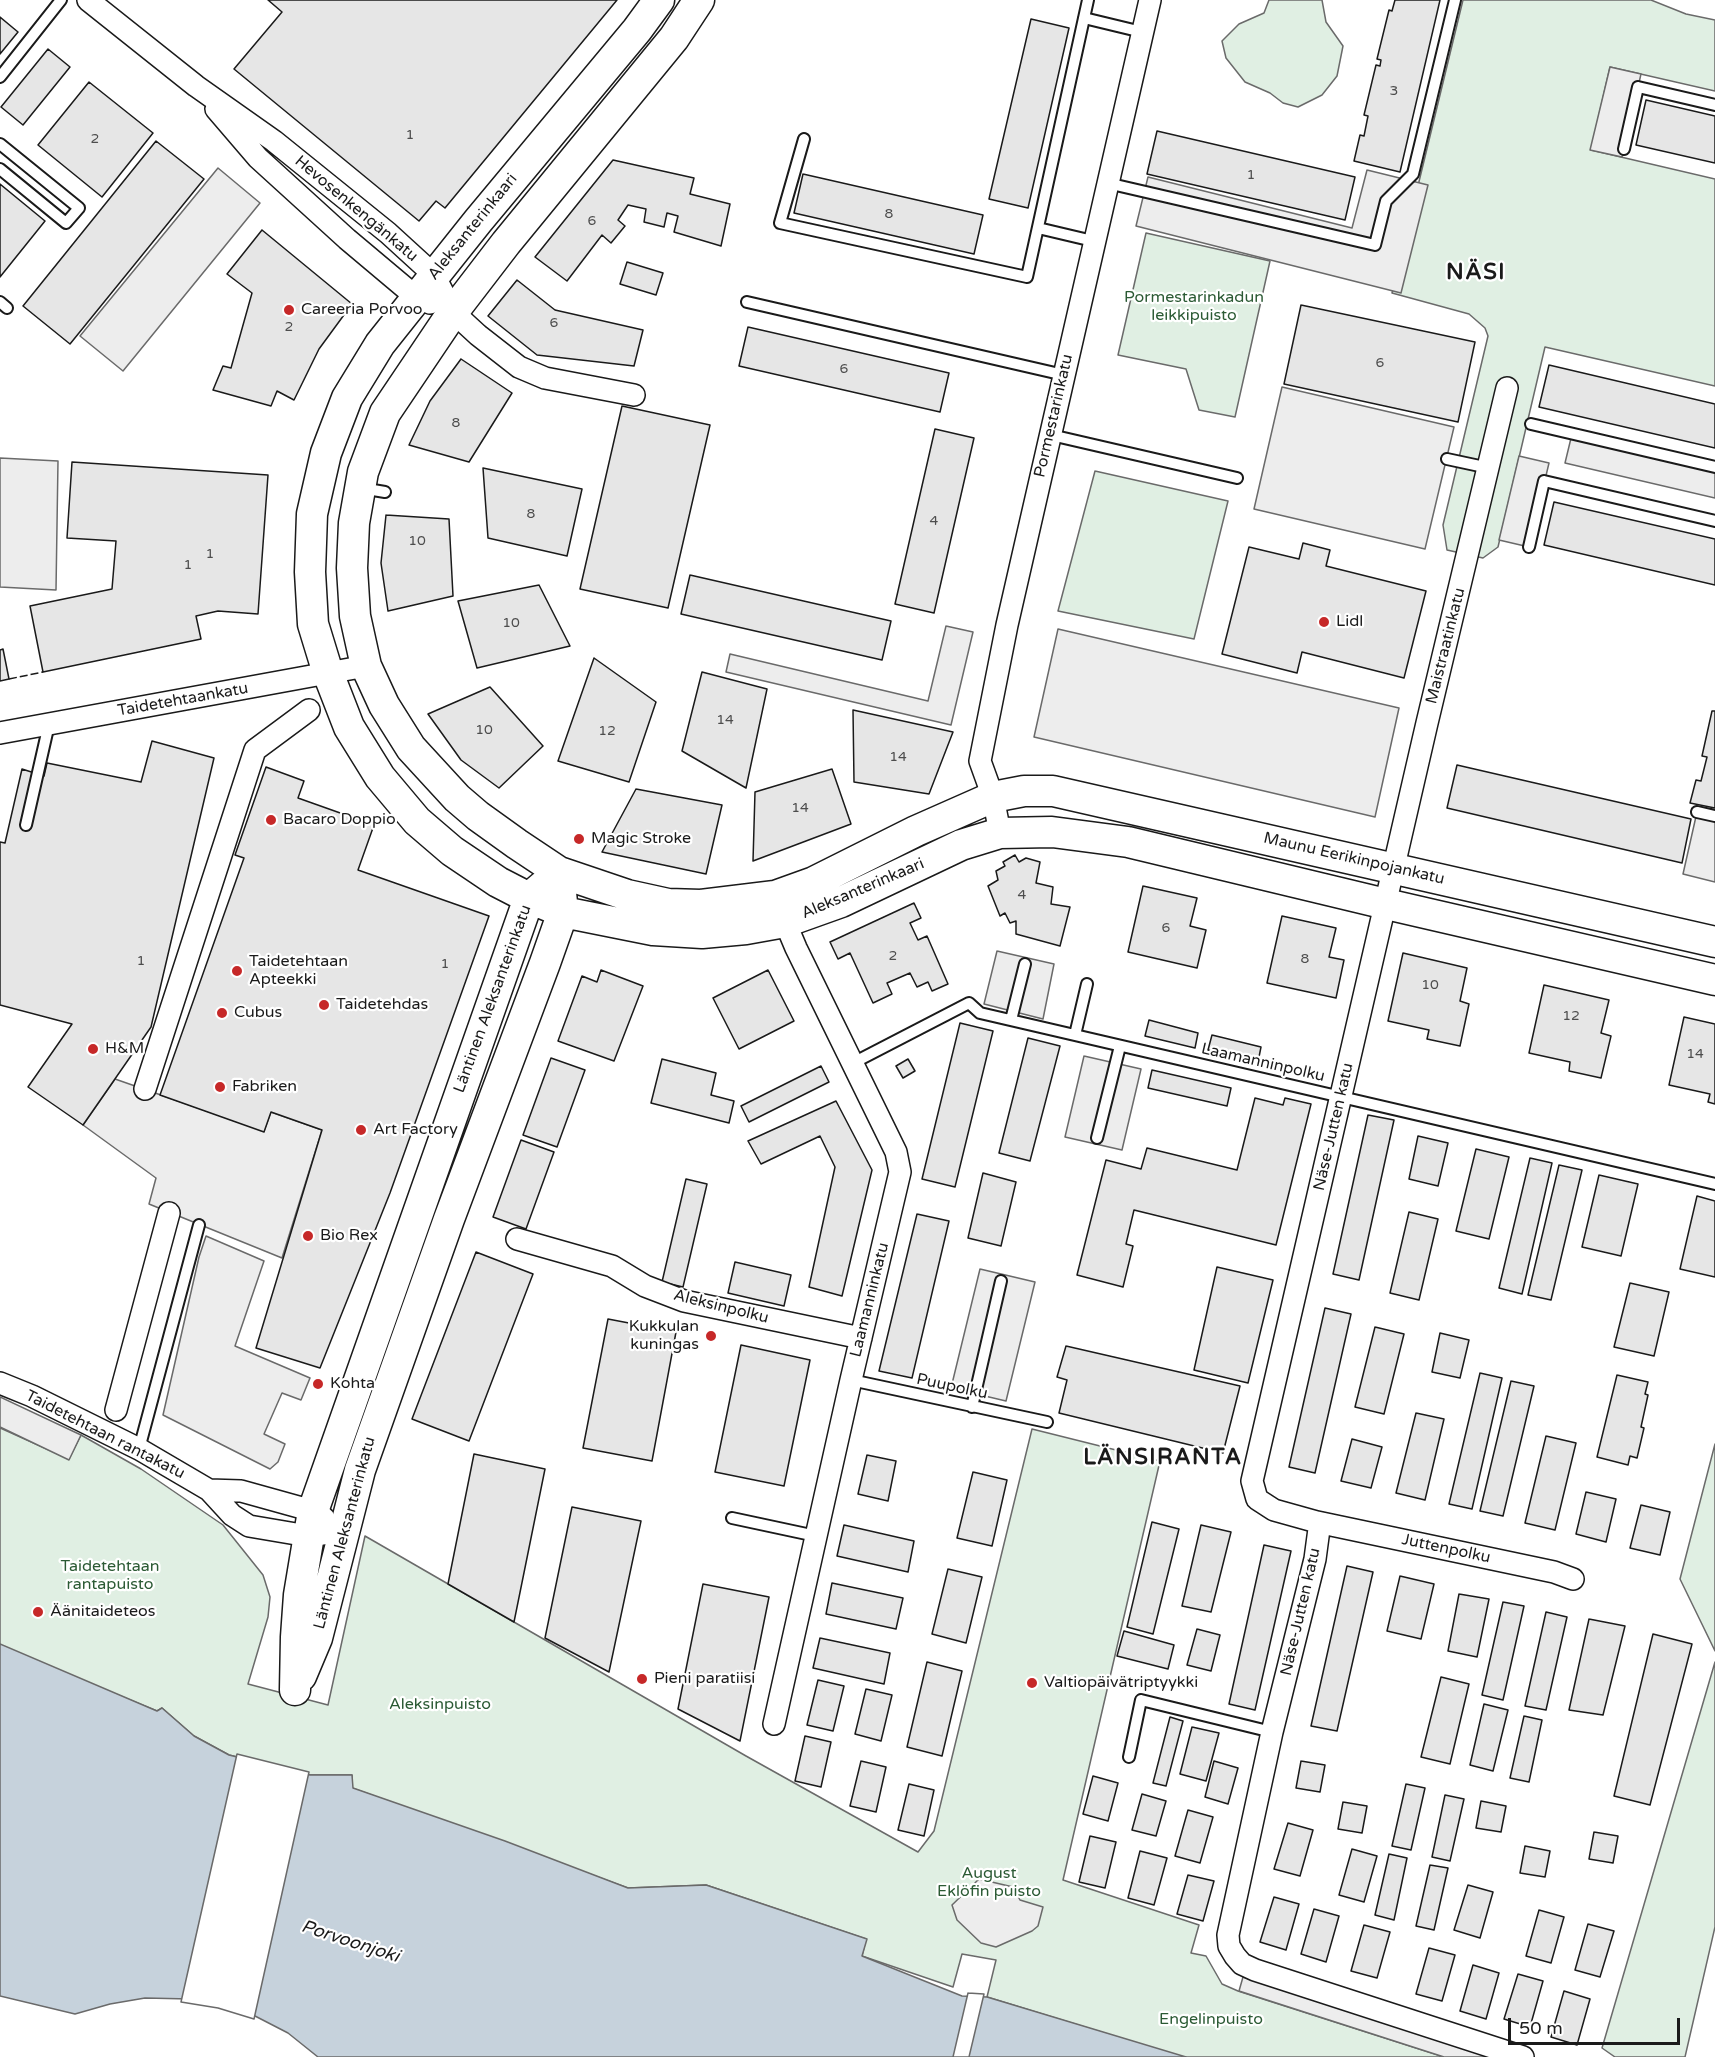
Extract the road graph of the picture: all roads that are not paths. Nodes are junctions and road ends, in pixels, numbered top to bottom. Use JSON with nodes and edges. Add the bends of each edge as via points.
{"nodes":[{"id":1,"x":60,"y":0,"type":"edge"},
{"id":2,"x":88,"y":0,"type":"edge"},
{"id":3,"x":659,"y":0,"type":"edge"},
{"id":4,"x":699,"y":0,"type":"edge"},
{"id":5,"x":1088,"y":0,"type":"edge"},
{"id":6,"x":1150,"y":0,"type":"edge"},
{"id":7,"x":1455,"y":0,"type":"edge"},
{"id":8,"x":1084,"y":18,"type":"junction"},
{"id":9,"x":1142,"y":32,"type":"junction"},
{"id":10,"x":0,"y":77,"type":"edge"},
{"id":11,"x":196,"y":86,"type":"junction"},
{"id":12,"x":1715,"y":105,"type":"edge"},
{"id":13,"x":804,"y":139,"type":"dead end"},
{"id":14,"x":0,"y":144,"type":"edge"},
{"id":15,"x":1624,"y":149,"type":"dead end"},
{"id":16,"x":0,"y":169,"type":"edge"},
{"id":17,"x":1107,"y":183,"type":"junction"},
{"id":18,"x":1038,"y":228,"type":"junction"},
{"id":19,"x":1093,"y":241,"type":"junction"},
{"id":20,"x":425,"y":286,"type":"junction"},
{"id":21,"x":747,"y":302,"type":"dead end"},
{"id":22,"x":453,"y":312,"type":"junction"},
{"id":23,"x":1064,"y":375,"type":"junction"},
{"id":24,"x":1507,"y":388,"type":"dead end"},
{"id":25,"x":634,"y":395,"type":"dead end"},
{"id":26,"x":1531,"y":424,"type":"dead end"},
{"id":27,"x":1051,"y":435,"type":"junction"},
{"id":28,"x":1447,"y":459,"type":"dead end"},
{"id":29,"x":1715,"y":467,"type":"edge"},
{"id":30,"x":1489,"y":468,"type":"junction"},
{"id":31,"x":1237,"y":478,"type":"dead end"},
{"id":32,"x":1715,"y":521,"type":"edge"},
{"id":33,"x":1529,"y":547,"type":"dead end"},
{"id":34,"x":366,"y":666,"type":"junction"},
{"id":35,"x":328,"y":673,"type":"junction"},
{"id":36,"x":309,"y":710,"type":"dead end"},
{"id":37,"x":49,"y":724,"type":"junction"},
{"id":38,"x":0,"y":733,"type":"edge"},
{"id":39,"x":993,"y":797,"type":"junction"},
{"id":40,"x":1697,"y":812,"type":"dead end"},
{"id":41,"x":1715,"y":816,"type":"edge"},
{"id":42,"x":26,"y":825,"type":"dead end"},
{"id":43,"x":1000,"y":833,"type":"junction"},
{"id":44,"x":1394,"y":868,"type":"junction"},
{"id":45,"x":559,"y":872,"type":"junction"},
{"id":46,"x":529,"y":898,"type":"junction"},
{"id":47,"x":1386,"y":904,"type":"junction"},
{"id":48,"x":780,"y":909,"type":"junction"},
{"id":49,"x":563,"y":912,"type":"junction"},
{"id":50,"x":1715,"y":942,"type":"edge"},
{"id":51,"x":1025,"y":964,"type":"dead end"},
{"id":52,"x":1715,"y":980,"type":"edge"},
{"id":53,"x":1087,"y":984,"type":"dead end"},
{"id":54,"x":1011,"y":1020,"type":"junction"},
{"id":55,"x":1075,"y":1035,"type":"junction"},
{"id":56,"x":1120,"y":1046,"type":"junction"},
{"id":57,"x":853,"y":1063,"type":"junction"},
{"id":58,"x":145,"y":1089,"type":"dead end"},
{"id":59,"x":1342,"y":1096,"type":"junction"},
{"id":60,"x":1096,"y":1138,"type":"dead end"},
{"id":61,"x":1715,"y":1184,"type":"edge"},
{"id":62,"x":169,"y":1213,"type":"dead end"},
{"id":63,"x":199,"y":1225,"type":"dead end"},
{"id":64,"x":517,"y":1239,"type":"dead end"},
{"id":65,"x":1001,"y":1281,"type":"dead end"},
{"id":66,"x":861,"y":1338,"type":"junction"},
{"id":67,"x":851,"y":1380,"type":"junction"},
{"id":68,"x":0,"y":1383,"type":"edge"},
{"id":69,"x":972,"y":1407,"type":"junction"},
{"id":70,"x":116,"y":1410,"type":"dead end"},
{"id":71,"x":1047,"y":1422,"type":"dead end"},
{"id":72,"x":139,"y":1449,"type":"junction"},
{"id":73,"x":209,"y":1490,"type":"junction"},
{"id":74,"x":732,"y":1518,"type":"dead end"},
{"id":75,"x":1317,"y":1522,"type":"junction"},
{"id":76,"x":310,"y":1524,"type":"junction"},
{"id":77,"x":343,"y":1531,"type":"junction"},
{"id":78,"x":816,"y":1536,"type":"junction"},
{"id":79,"x":1574,"y":1579,"type":"dead end"},
{"id":80,"x":774,"y":1724,"type":"dead end"},
{"id":81,"x":1272,"y":1732,"type":"junction"},
{"id":82,"x":1129,"y":1757,"type":"dead end"},
{"id":83,"x":1524,"y":2057,"type":"edge"}],
"edges":[{"from":1,"to":10,"type":"lane"},
{"from":2,"to":11,"type":"street","name":"Hevosenkengänkatu"},
{"from":3,"to":20,"type":"street","name":"Aleksanterinkaari"},
{"from":4,"to":22,"type":"street","name":"Aleksanterinkaari","via":[[675,38]]},
{"from":5,"to":8,"type":"lane"},
{"from":6,"to":9,"type":"street","name":"Pormestarinkatu"},
{"from":7,"to":17,"type":"lane","via":[[1413,174],[1386,201],[1375,245]]},
{"from":8,"to":9,"type":"lane"},
{"from":8,"to":18,"type":"lane"},
{"from":9,"to":17,"type":"street","name":"Pormestarinkatu"},
{"from":11,"to":20,"type":"street","name":"Hevosenkengänkatu","via":[[258,158],[347,238]]},
{"from":11,"to":20,"type":"street","name":"Hevosenkengänkatu","via":[[274,141],[388,233]]},
{"from":12,"to":15,"type":"lane","via":[[1638,87]]},
{"from":13,"to":18,"type":"lane","via":[[780,223],[1027,277]]},
{"from":14,"to":16,"type":"lane","via":[[79,208],[66,223]]},
{"from":17,"to":19,"type":"street","name":"Pormestarinkatu"},
{"from":18,"to":19,"type":"lane"},
{"from":19,"to":23,"type":"street","name":"Pormestarinkatu"},
{"from":20,"to":22,"type":"street","name":"Hevosenkengänkatu"},
{"from":20,"to":35,"type":"street","name":"Aleksanterinkaari","via":[[380,344],[346,398],[326,453],[312,514],[310,572],[313,624]]},
{"from":21,"to":23,"type":"lane"},
{"from":22,"to":25,"type":"street","name":"Hevosenkengänkatu","via":[[519,367],[545,378]]},
{"from":22,"to":34,"type":"street","name":"Aleksanterinkaari","via":[[385,413],[363,472],[373,490],[354,523],[352,568],[355,616]]},
{"from":23,"to":27,"type":"street","name":"Pormestarinkatu"},
{"from":24,"to":30,"type":"street","name":"Maistraatinkatu"},
{"from":26,"to":29,"type":"lane"},
{"from":27,"to":31,"type":"lane"},
{"from":27,"to":39,"type":"street","name":"Pormestarinkatu","via":[[980,761]]},
{"from":28,"to":30,"type":"lane"},
{"from":30,"to":44,"type":"street","name":"Maistraatinkatu"},
{"from":32,"to":33,"type":"lane","via":[[1544,481]]},
{"from":34,"to":35,"type":"street","name":"Taidetehtaankatu"},
{"from":34,"to":45,"type":"street","name":"Aleksanterinkaari","via":[[411,748],[440,780],[478,816]]},
{"from":35,"to":37,"type":"street","name":"Taidetehtaankatu"},
{"from":35,"to":46,"type":"street","name":"Aleksanterinkaari","via":[[349,727],[380,777],[417,821],[452,851]]},
{"from":36,"to":58,"type":"street","via":[[255,750]]},
{"from":37,"to":38,"type":"street","name":"Taidetehtaankatu"},
{"from":37,"to":42,"type":"lane"},
{"from":39,"to":43,"type":"street","name":"Pormestarinkatu"},
{"from":39,"to":44,"type":"street","name":"Maunu Eerikinpojankatu","via":[[1024,791],[1059,792]]},
{"from":39,"to":48,"type":"street","name":"Aleksanterinkaari","via":[[814,882]]},
{"from":40,"to":41,"type":"lane"},
{"from":43,"to":47,"type":"street","via":[[1052,831],[1128,842]]},
{"from":43,"to":48,"type":"street","name":"Aleksanterinkaari","via":[[961,844],[841,902]]},
{"from":44,"to":47,"type":"street","name":"Maistraatinkatu"},
{"from":44,"to":50,"type":"street","name":"Maunu Eerikinpojankatu"},
{"from":45,"to":46,"type":"street","name":"Läntinen Aleksanterinkatu"},
{"from":45,"to":48,"type":"street","name":"Aleksanterinkaari","via":[[627,896],[668,904]]},
{"from":45,"to":49,"type":"street","name":"Läntinen Aleksanterinkatu"},
{"from":46,"to":49,"type":"street","name":"Aleksanterinkaari"},
{"from":46,"to":76,"type":"street","name":"Läntinen Aleksanterinkatu"},
{"from":47,"to":52,"type":"street"},
{"from":47,"to":59,"type":"street","name":"Näse-Jutten katu"},
{"from":48,"to":49,"type":"street","name":"Aleksanterinkaari","via":[[746,929],[702,933],[653,930]]},
{"from":48,"to":57,"type":"street","name":"Laamanninkatu"},
{"from":49,"to":77,"type":"street","name":"Läntinen Aleksanterinkatu","via":[[375,1426]]},
{"from":51,"to":54,"type":"lane"},
{"from":53,"to":55,"type":"lane"},
{"from":54,"to":55,"type":"lane","name":"Laamanninpolku"},
{"from":54,"to":57,"type":"lane","name":"Laamanninpolku","via":[[980,1013],[969,1003]]},
{"from":55,"to":56,"type":"lane","name":"Laamanninpolku"},
{"from":56,"to":59,"type":"lane","name":"Laamanninpolku"},
{"from":56,"to":60,"type":"lane"},
{"from":57,"to":66,"type":"street","name":"Laamanninkatu","via":[[896,1152],[900,1173]]},
{"from":59,"to":61,"type":"lane","name":"Laamanninpolku"},
{"from":59,"to":75,"type":"street","name":"Näse-Jutten katu","via":[[1252,1481],[1257,1499],[1274,1510]]},
{"from":62,"to":70,"type":"street"},
{"from":63,"to":72,"type":"lane"},
{"from":64,"to":66,"type":"street","name":"Aleksinpolku","via":[[612,1266],[645,1286],[684,1301]]},
{"from":65,"to":69,"type":"lane"},
{"from":66,"to":67,"type":"street","name":"Laamanninkatu"},
{"from":67,"to":69,"type":"lane","name":"Puupolku"},
{"from":67,"to":78,"type":"street","name":"Laamanninkatu"},
{"from":68,"to":72,"type":"street","name":"Taidetehtaan rantakatu"},
{"from":69,"to":71,"type":"lane","name":"Puupolku"},
{"from":72,"to":73,"type":"street","name":"Taidetehtaan rantakatu"},
{"from":73,"to":76,"type":"street","name":"Taidetehtaan rantakatu","via":[[241,1491]]},
{"from":73,"to":76,"type":"street","name":"Taidetehtaan rantakatu","via":[[232,1515],[249,1526]]},
{"from":74,"to":78,"type":"lane"},
{"from":75,"to":79,"type":"street","name":"Juttenpolku"},
{"from":75,"to":81,"type":"street","name":"Näse-Jutten katu","via":[[1315,1559]]},
{"from":76,"to":77,"type":"street","name":"Taidetehtaan rantakatu"},
{"from":76,"to":77,"type":"street","name":"Läntinen Aleksanterinkatu","via":[[297,1627],[295,1690],[317,1638]]},
{"from":78,"to":80,"type":"street","name":"Laamanninkatu"},
{"from":81,"to":82,"type":"lane","via":[[1141,1700]]},
{"from":81,"to":83,"type":"street","name":"Näse-Jutten katu","via":[[1228,1935],[1235,1956],[1255,1970]]}]}
